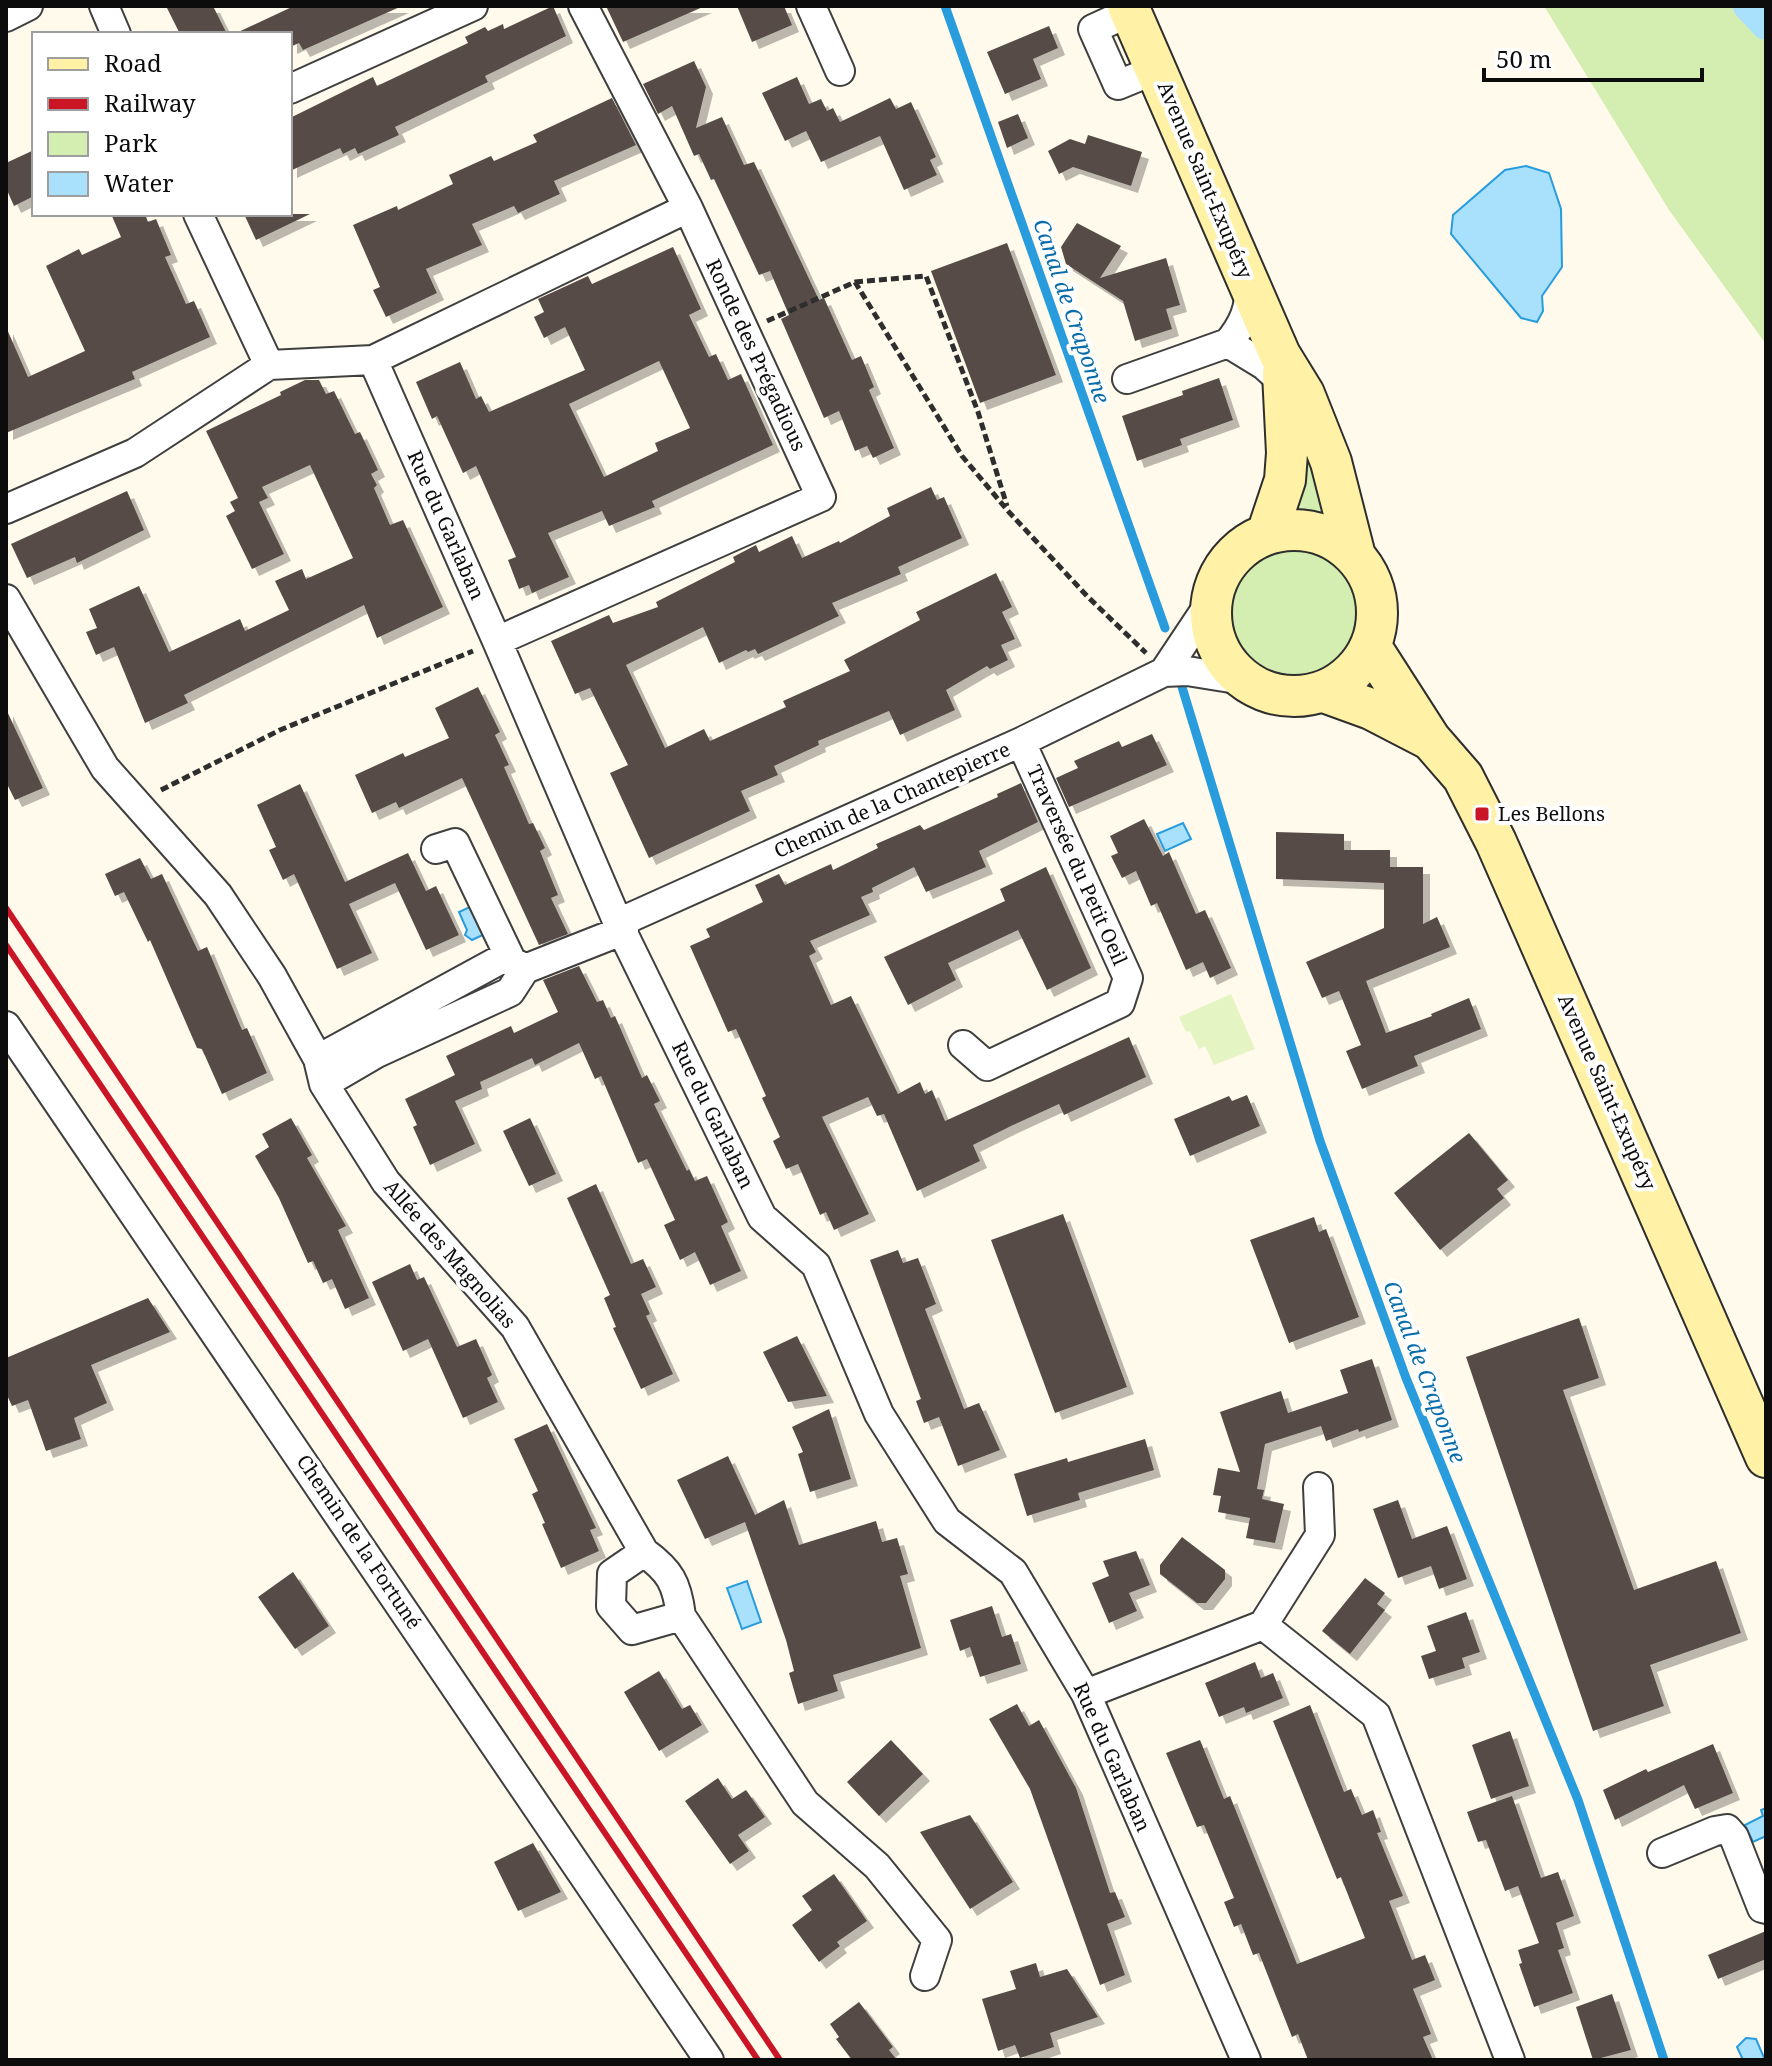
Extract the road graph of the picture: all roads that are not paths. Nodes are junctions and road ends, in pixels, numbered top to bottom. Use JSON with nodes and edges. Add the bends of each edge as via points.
{"nodes":[{"id":1,"x":28,"y":6,"type":"edge"},
{"id":2,"x":104,"y":6,"type":"edge"},
{"id":3,"x":473,"y":6,"type":"edge"},
{"id":4,"x":583,"y":6,"type":"edge"},
{"id":5,"x":811,"y":6,"type":"edge"},
{"id":6,"x":1129,"y":9,"type":"edge"},
{"id":7,"x":6,"y":17,"type":"edge"},
{"id":8,"x":115,"y":32,"type":"edge"},
{"id":9,"x":840,"y":71,"type":"dead end"},
{"id":10,"x":292,"y":88,"type":"edge"},
{"id":11,"x":688,"y":208,"type":"junction"},
{"id":12,"x":199,"y":216,"type":"edge"},
{"id":13,"x":1250,"y":283,"type":"junction"},
{"id":14,"x":1228,"y":343,"type":"junction"},
{"id":15,"x":373,"y":360,"type":"junction"},
{"id":16,"x":269,"y":365,"type":"junction"},
{"id":17,"x":1282,"y":369,"type":"junction"},
{"id":18,"x":1127,"y":379,"type":"dead end"},
{"id":19,"x":6,"y":509,"type":"edge"},
{"id":20,"x":1267,"y":534,"type":"junction"},
{"id":21,"x":1355,"y":556,"type":"junction"},
{"id":22,"x":6,"y":599,"type":"edge"},
{"id":23,"x":1210,"y":603,"type":"junction"},
{"id":24,"x":497,"y":641,"type":"junction"},
{"id":25,"x":1371,"y":647,"type":"junction"},
{"id":26,"x":1164,"y":672,"type":"junction"},
{"id":27,"x":1243,"y":680,"type":"junction"},
{"id":28,"x":1324,"y":692,"type":"junction"},
{"id":29,"x":1430,"y":739,"type":"junction"},
{"id":30,"x":1021,"y":742,"type":"junction"},
{"id":31,"x":436,"y":849,"type":"dead end"},
{"id":32,"x":621,"y":926,"type":"junction"},
{"id":33,"x":518,"y":966,"type":"junction"},
{"id":34,"x":6,"y":1026,"type":"edge"},
{"id":35,"x":963,"y":1045,"type":"dead end"},
{"id":36,"x":321,"y":1071,"type":"junction"},
{"id":37,"x":1766,"y":1457,"type":"edge"},
{"id":38,"x":1318,"y":1487,"type":"dead end"},
{"id":39,"x":644,"y":1552,"type":"junction"},
{"id":40,"x":681,"y":1616,"type":"junction"},
{"id":41,"x":1263,"y":1625,"type":"junction"},
{"id":42,"x":1086,"y":1694,"type":"junction"},
{"id":43,"x":1662,"y":1853,"type":"dead end"},
{"id":44,"x":1766,"y":1909,"type":"edge"},
{"id":45,"x":925,"y":1976,"type":"dead end"},
{"id":46,"x":709,"y":2060,"type":"edge"},
{"id":47,"x":1246,"y":2060,"type":"edge"},
{"id":48,"x":1510,"y":2060,"type":"edge"}],
"edges":[{"from":1,"to":7,"type":"street"},
{"from":2,"to":8,"type":"street"},
{"from":3,"to":10,"type":"street"},
{"from":4,"to":11,"type":"street","name":"Ronde des Prégadious"},
{"from":5,"to":9,"type":"street"},
{"from":6,"to":13,"type":"main road","name":"Avenue Saint-Exupéry"},
{"from":11,"to":15,"type":"street"},
{"from":11,"to":24,"type":"street","name":"Ronde des Prégadious","via":[[821,497]]},
{"from":12,"to":16,"type":"street"},
{"from":13,"to":14,"type":"street","via":[[1250,305]]},
{"from":13,"to":17,"type":"main road","name":"Avenue Saint-Exupéry"},
{"from":14,"to":17,"type":"street","via":[[1264,365]]},
{"from":14,"to":18,"type":"street"},
{"from":15,"to":16,"type":"street"},
{"from":15,"to":24,"type":"street","name":"Rue du Garlaban"},
{"from":16,"to":19,"type":"street","via":[[135,453]]},
{"from":17,"to":20,"type":"main road","name":"Avenue Saint-Exupéry","via":[[1285,480]]},
{"from":17,"to":21,"type":"main road","name":"Avenue Saint-Exupéry","via":[[1304,394],[1331,462]]},
{"from":20,"to":21,"type":"main road","via":[[1315,532]]},
{"from":20,"to":23,"type":"main road","via":[[1239,549],[1220,574]]},
{"from":21,"to":25,"type":"main road","via":[[1372,581],[1378,608]]},
{"from":22,"to":36,"type":"street","name":"Allée des Magnolias","via":[[105,768],[218,895],[279,988]]},
{"from":23,"to":26,"type":"street"},
{"from":23,"to":27,"type":"main road","via":[[1212,633],[1224,660]]},
{"from":24,"to":32,"type":"street","name":"Rue du Garlaban"},
{"from":25,"to":28,"type":"main road","via":[[1352,674]]},
{"from":25,"to":29,"type":"main road","name":"Avenue Saint-Exupéry"},
{"from":26,"to":27,"type":"street"},
{"from":26,"to":30,"type":"street","name":"Chemin de la Chantepierre"},
{"from":27,"to":28,"type":"main road","via":[[1272,694]]},
{"from":28,"to":29,"type":"main road","name":"Avenue Saint-Exupéry"},
{"from":29,"to":37,"type":"main road","name":"Avenue Saint-Exupéry","via":[[1463,777],[1496,842]]},
{"from":30,"to":32,"type":"street","name":"Chemin de la Chantepierre"},
{"from":30,"to":35,"type":"street","name":"Traversée du Petit Oeil","via":[[1128,978],[1120,1003],[987,1066]]},
{"from":31,"to":33,"type":"street","via":[[455,843]]},
{"from":32,"to":33,"type":"street"},
{"from":32,"to":42,"type":"street","name":"Rue du Garlaban","via":[[762,1217],[816,1265],[879,1414],[947,1521],[1013,1572]]},
{"from":33,"to":36,"type":"street","via":[[510,992],[377,1053]]},
{"from":34,"to":46,"type":"street","name":"Chemin de la Fortuné"},
{"from":36,"to":39,"type":"street","name":"Allée des Magnolias","via":[[386,1182],[515,1327]]},
{"from":38,"to":41,"type":"street","via":[[1320,1535]]},
{"from":39,"to":40,"type":"street","name":"Allée des Magnolias","via":[[664,1567],[678,1590]]},
{"from":39,"to":40,"type":"street","via":[[612,1574],[611,1606],[632,1630]]},
{"from":40,"to":45,"type":"street","name":"Allée des Magnolias","via":[[805,1803],[877,1866],[937,1940]]},
{"from":41,"to":42,"type":"street"},
{"from":41,"to":48,"type":"street","via":[[1376,1715]]},
{"from":42,"to":47,"type":"street","name":"Rue du Garlaban"},
{"from":43,"to":44,"type":"street","via":[[1727,1829]]}]}
